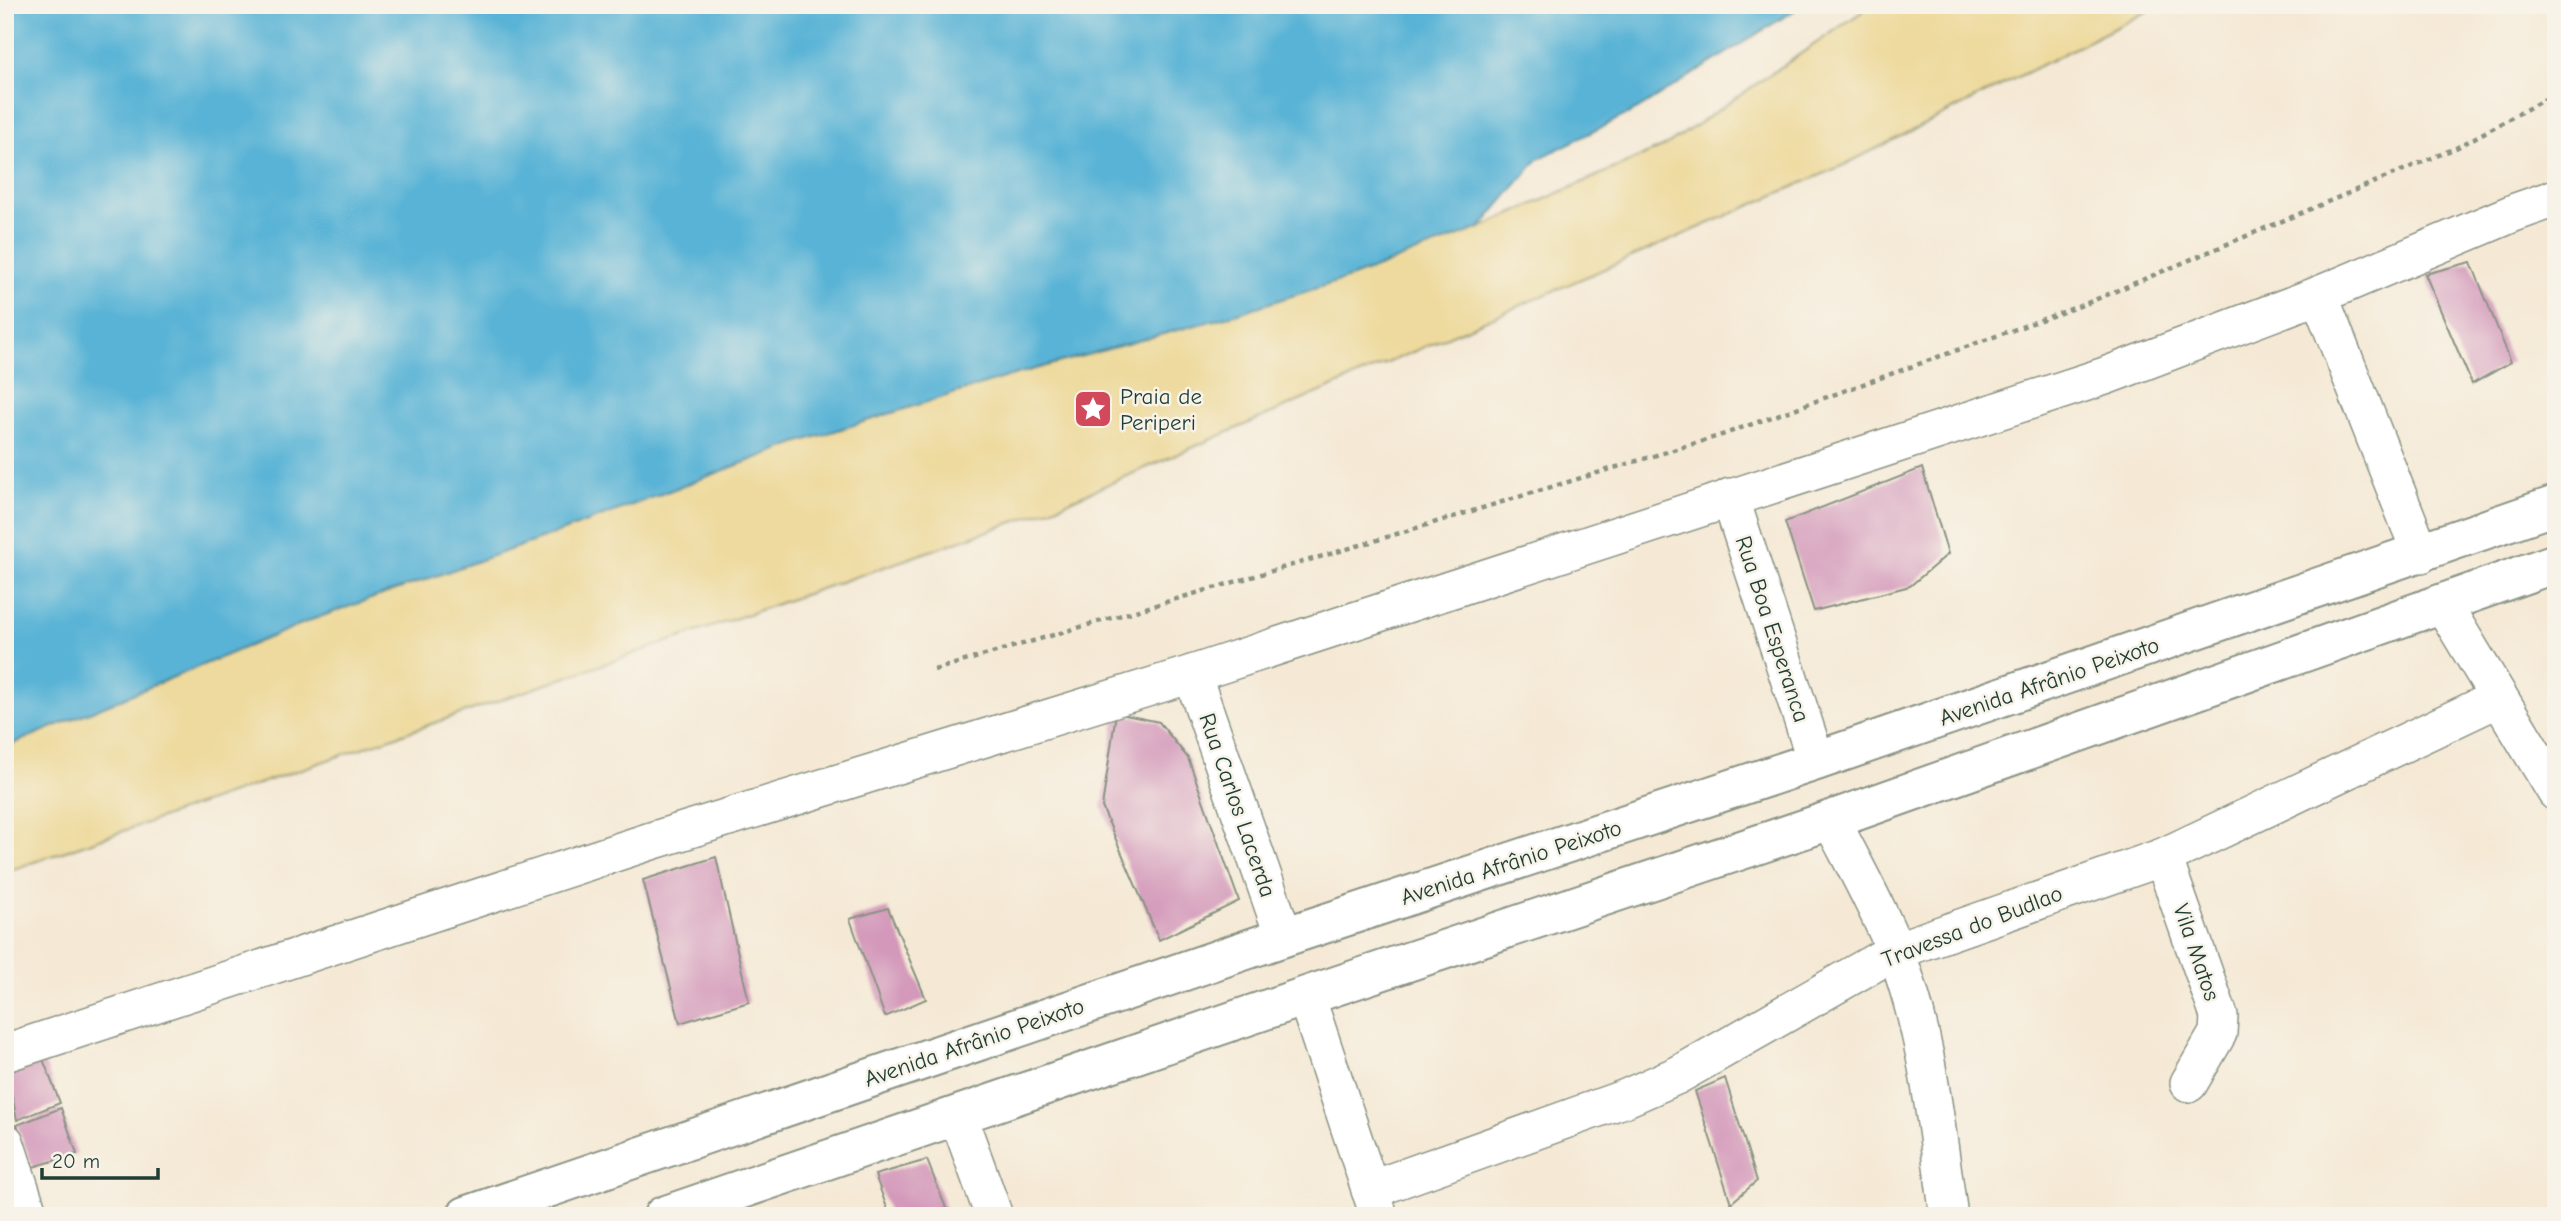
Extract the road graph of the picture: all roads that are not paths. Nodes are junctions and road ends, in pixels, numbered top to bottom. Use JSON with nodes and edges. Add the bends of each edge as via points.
{"nodes":[{"id":1,"x":2556,"y":198,"type":"edge"},
{"id":2,"x":2319,"y":295,"type":"junction"},
{"id":3,"x":1730,"y":496,"type":"junction"},
{"id":4,"x":2556,"y":505,"type":"edge"},
{"id":5,"x":2421,"y":554,"type":"junction"},
{"id":6,"x":2556,"y":563,"type":"edge"},
{"id":7,"x":2442,"y":603,"type":"junction"},
{"id":8,"x":1192,"y":674,"type":"junction"},
{"id":9,"x":2499,"y":698,"type":"junction"},
{"id":10,"x":1815,"y":761,"type":"junction"},
{"id":11,"x":2556,"y":792,"type":"edge"},
{"id":12,"x":1831,"y":820,"type":"junction"},
{"id":13,"x":2163,"y":857,"type":"junction"},
{"id":14,"x":1284,"y":937,"type":"junction"},
{"id":15,"x":1895,"y":951,"type":"junction"},
{"id":16,"x":1306,"y":996,"type":"junction"},
{"id":17,"x":5,"y":1054,"type":"edge"},
{"id":18,"x":2189,"y":1083,"type":"dead end"},
{"id":19,"x":958,"y":1116,"type":"junction"},
{"id":20,"x":5,"y":1142,"type":"edge"},
{"id":21,"x":1375,"y":1203,"type":"edge"},
{"id":22,"x":29,"y":1216,"type":"edge"},
{"id":23,"x":466,"y":1216,"type":"edge"},
{"id":24,"x":663,"y":1216,"type":"edge"},
{"id":25,"x":994,"y":1216,"type":"edge"},
{"id":26,"x":1949,"y":1216,"type":"edge"}],
"edges":[{"from":1,"to":2,"type":"street"},
{"from":2,"to":3,"type":"street","via":[[2105,376]]},
{"from":2,"to":5,"type":"street"},
{"from":3,"to":8,"type":"street"},
{"from":3,"to":10,"type":"street","name":"Rua Boa Esperanca"},
{"from":4,"to":5,"type":"main road","name":"Avenida Afrânio Peixoto"},
{"from":5,"to":10,"type":"main road","name":"Avenida Afrânio Peixoto"},
{"from":6,"to":7,"type":"main road"},
{"from":7,"to":9,"type":"street"},
{"from":7,"to":12,"type":"main road"},
{"from":8,"to":14,"type":"street","name":"Rua Carlos Lacerda"},
{"from":8,"to":17,"type":"street","via":[[651,841]]},
{"from":9,"to":11,"type":"street"},
{"from":9,"to":13,"type":"street","name":"Travessa do Budlao"},
{"from":10,"to":14,"type":"main road","name":"Avenida Afrânio Peixoto"},
{"from":12,"to":15,"type":"street"},
{"from":12,"to":16,"type":"main road"},
{"from":13,"to":15,"type":"street","name":"Travessa do Budlao"},
{"from":13,"to":18,"type":"street","name":"Vila Matos","via":[[2219,1016],[2218,1033]]},
{"from":14,"to":23,"type":"main road","name":"Avenida Afrânio Peixoto"},
{"from":15,"to":21,"type":"street","name":"Travessa do Budlao","via":[[1678,1075]]},
{"from":15,"to":26,"type":"street","via":[[1919,1026]]},
{"from":16,"to":19,"type":"main road"},
{"from":16,"to":21,"type":"street"},
{"from":19,"to":24,"type":"main road"},
{"from":19,"to":25,"type":"street"},
{"from":20,"to":22,"type":"street"}]}
